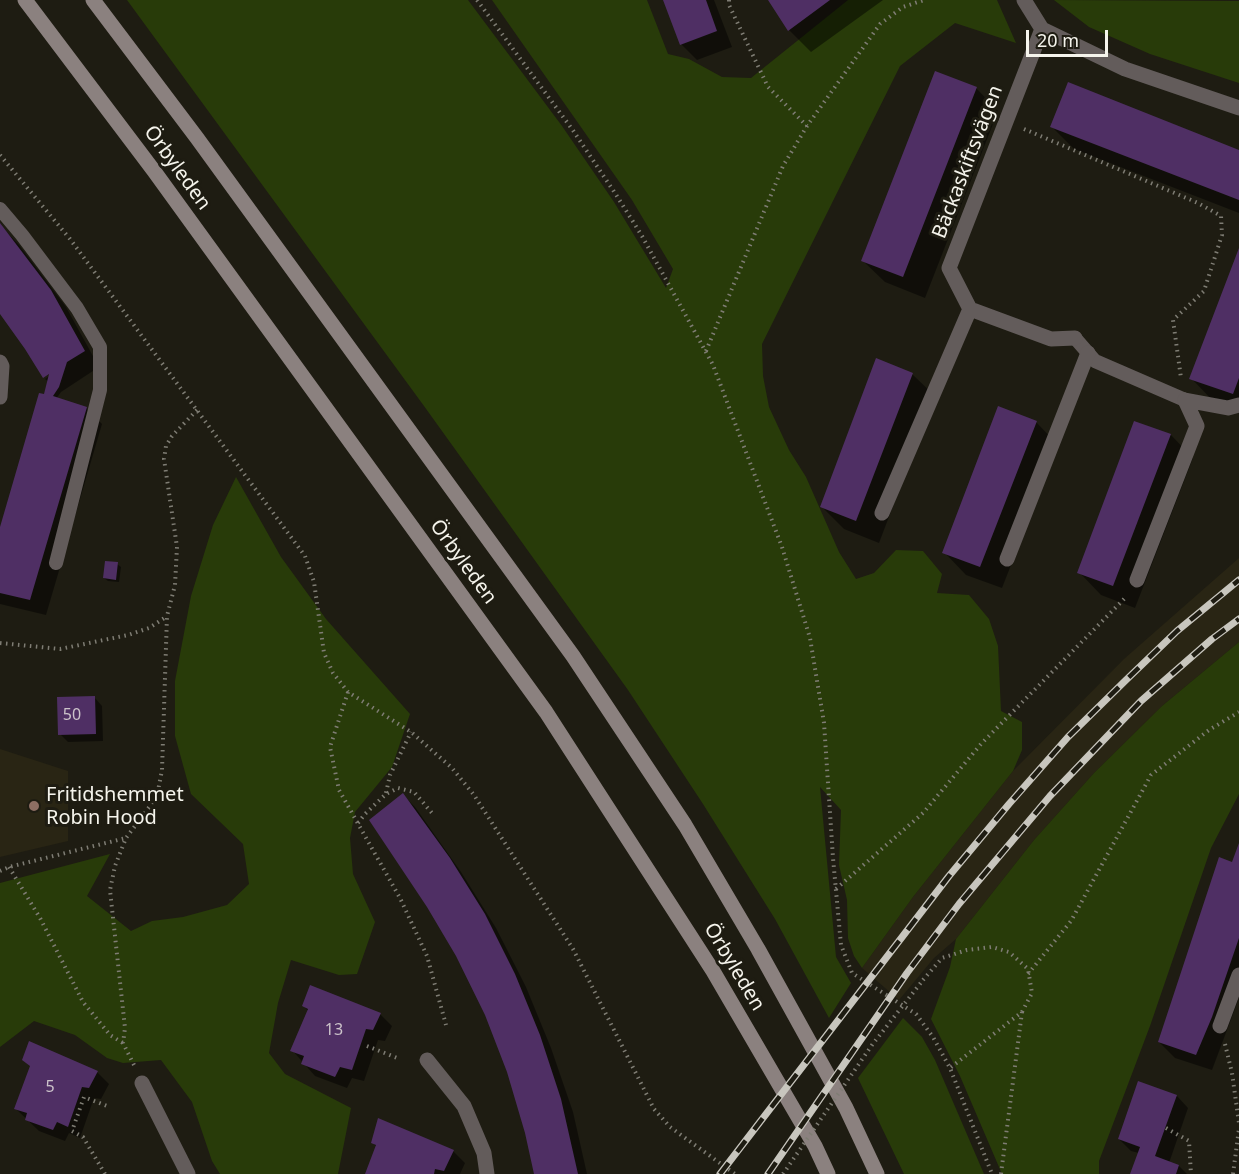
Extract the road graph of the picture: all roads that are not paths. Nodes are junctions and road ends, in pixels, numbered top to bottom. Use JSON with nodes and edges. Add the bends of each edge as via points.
{"nodes":[{"id":1,"x":25,"y":0,"type":"edge"},
{"id":2,"x":93,"y":0,"type":"edge"},
{"id":3,"x":1024,"y":0,"type":"edge"},
{"id":4,"x":1042,"y":29,"type":"junction"},
{"id":5,"x":1239,"y":108,"type":"edge"},
{"id":6,"x":0,"y":209,"type":"edge"},
{"id":7,"x":970,"y":309,"type":"junction"},
{"id":8,"x":1075,"y":339,"type":"joint"},
{"id":9,"x":1088,"y":353,"type":"junction"},
{"id":10,"x":0,"y":362,"type":"edge"},
{"id":11,"x":0,"y":397,"type":"edge"},
{"id":12,"x":1185,"y":400,"type":"junction"},
{"id":13,"x":1239,"y":405,"type":"edge"},
{"id":14,"x":882,"y":513,"type":"dead end"},
{"id":15,"x":1007,"y":559,"type":"dead end"},
{"id":16,"x":56,"y":563,"type":"dead end"},
{"id":17,"x":1137,"y":580,"type":"road end"},
{"id":18,"x":1239,"y":975,"type":"edge"},
{"id":19,"x":1220,"y":1026,"type":"road end"},
{"id":20,"x":427,"y":1060,"type":"dead end"},
{"id":21,"x":142,"y":1083,"type":"road end"},
{"id":22,"x":188,"y":1174,"type":"edge"},
{"id":23,"x":488,"y":1174,"type":"edge"},
{"id":24,"x":828,"y":1174,"type":"edge"},
{"id":25,"x":878,"y":1174,"type":"edge"}],
"edges":[{"from":1,"to":24,"type":"main road","name":"Örbyleden","via":[[154,171],[546,712],[713,971]]},
{"from":2,"to":25,"type":"main road","name":"Örbyleden","via":[[573,656],[685,825],[753,939]]},
{"from":3,"to":4,"type":"street"},
{"from":4,"to":5,"type":"street","via":[[1125,69]]},
{"from":4,"to":7,"type":"street","name":"Bäckaskiftsvägen","via":[[949,268]]},
{"from":6,"to":16,"type":"lane","via":[[77,308],[100,347],[100,390]]},
{"from":7,"to":8,"type":"street","via":[[1051,339]]},
{"from":7,"to":14,"type":"street"},
{"from":8,"to":9,"type":"lane"},
{"from":9,"to":12,"type":"lane","via":[[1095,361]]},
{"from":9,"to":15,"type":"street"},
{"from":10,"to":11,"type":"street"},
{"from":12,"to":13,"type":"street","via":[[1228,408]]},
{"from":12,"to":17,"type":"street","via":[[1197,426]]},
{"from":18,"to":19,"type":"street"},
{"from":20,"to":23,"type":"street","via":[[464,1106],[484,1153]]},
{"from":21,"to":22,"type":"street"}]}
